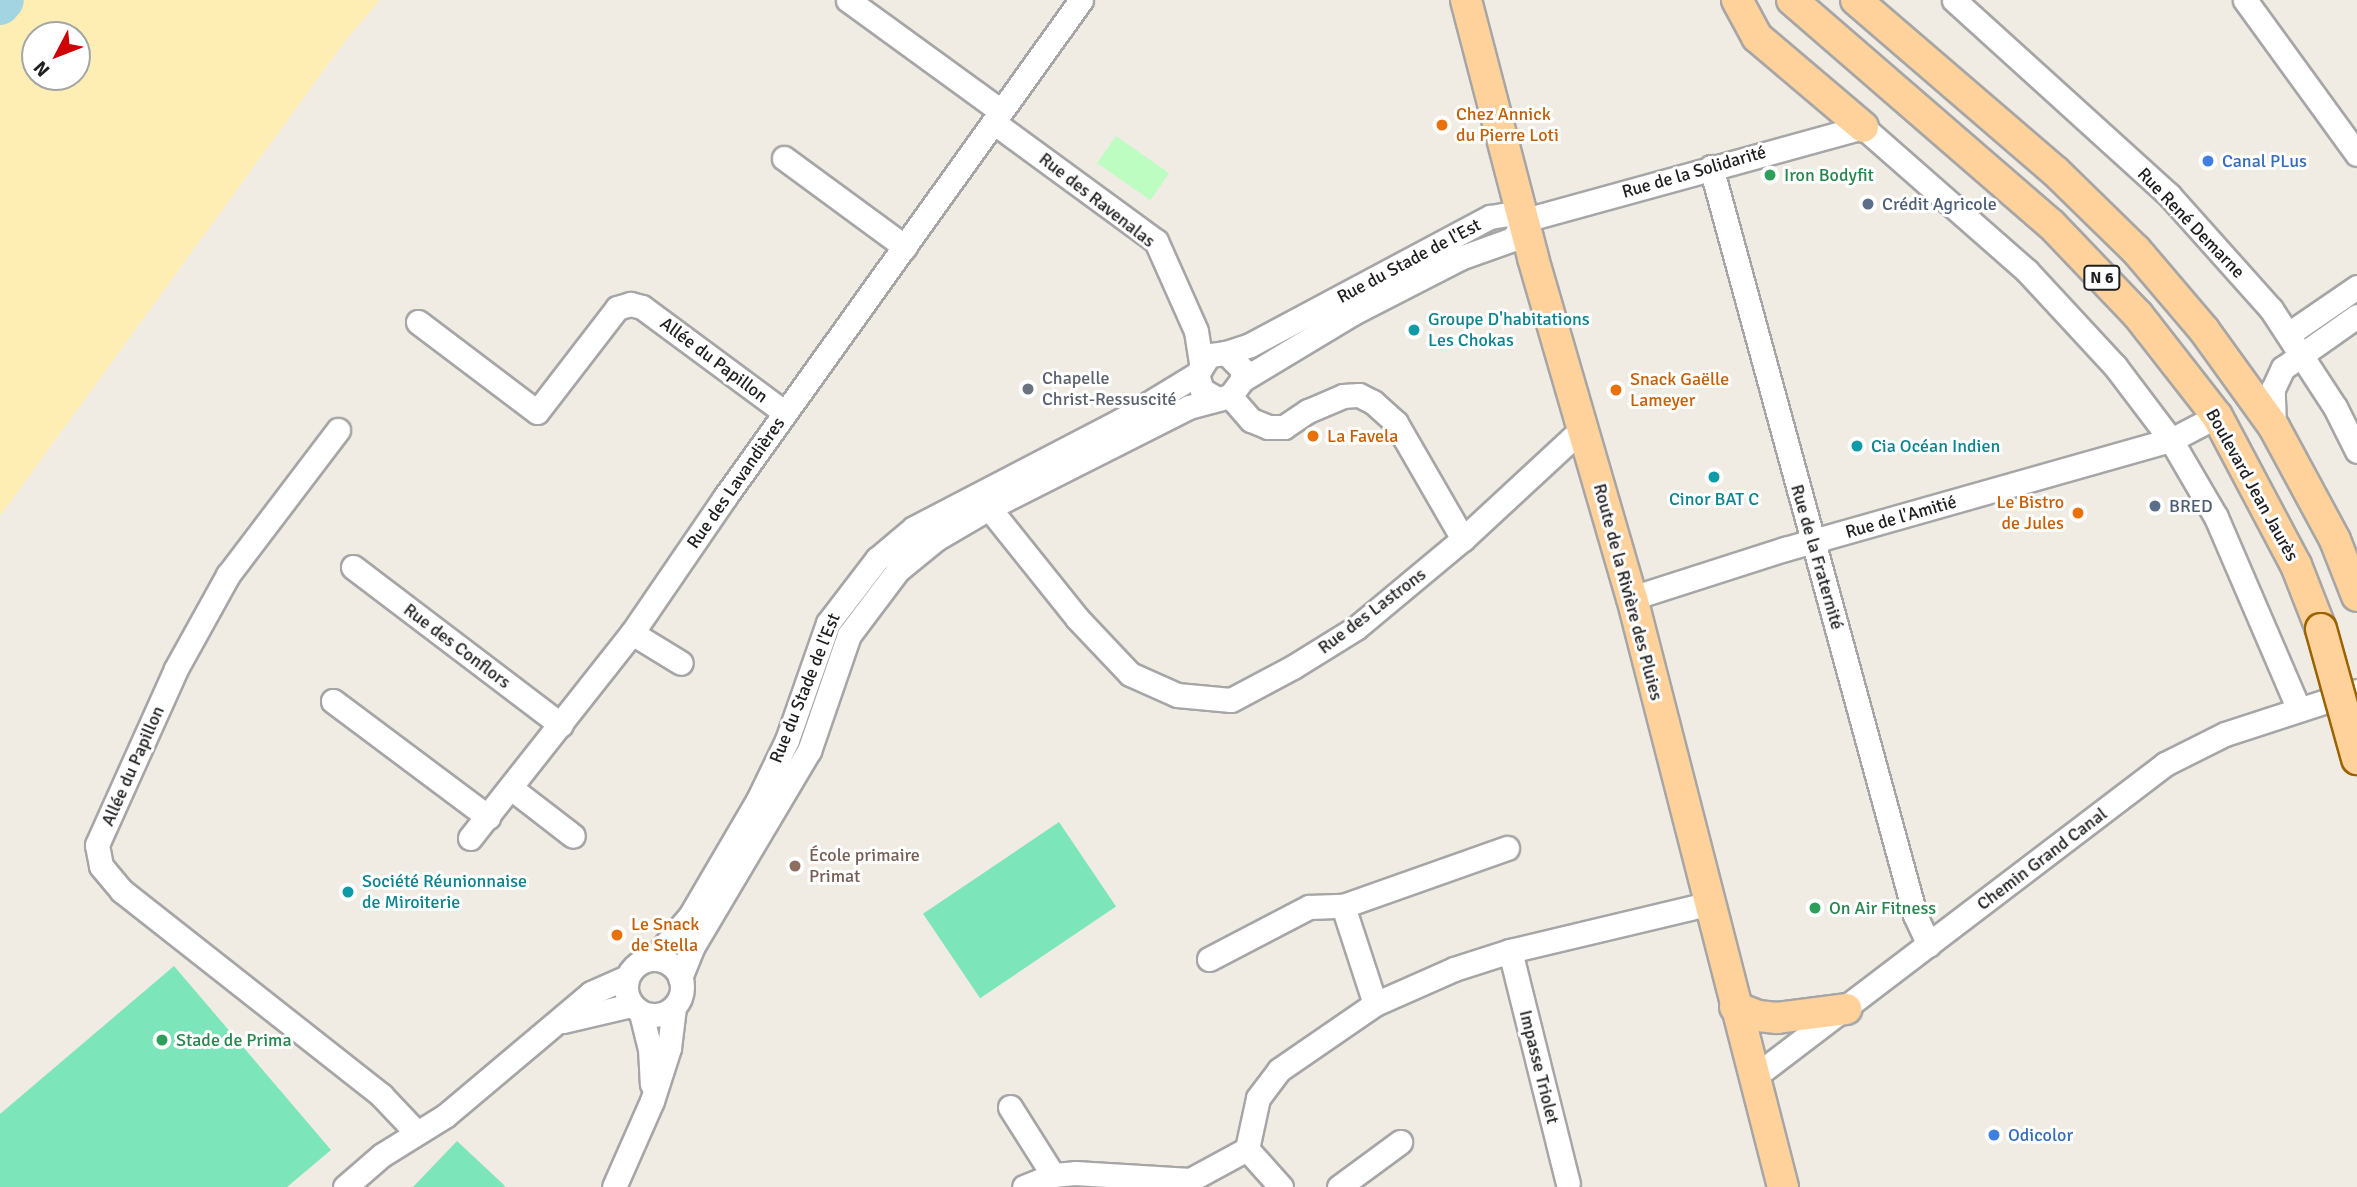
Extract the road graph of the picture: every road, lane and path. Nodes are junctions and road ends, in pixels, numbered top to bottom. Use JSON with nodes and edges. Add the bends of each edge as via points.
{"nodes":[{"id":1,"x":848,"y":0,"type":"edge"},
{"id":2,"x":1081,"y":0,"type":"edge"},
{"id":3,"x":1465,"y":0,"type":"edge"},
{"id":4,"x":1737,"y":0,"type":"edge"},
{"id":5,"x":1792,"y":0,"type":"edge"},
{"id":6,"x":1856,"y":0,"type":"edge"},
{"id":7,"x":1954,"y":0,"type":"edge"},
{"id":8,"x":2245,"y":0,"type":"edge"},
{"id":9,"x":999,"y":117,"type":"junction"},
{"id":10,"x":1863,"y":127,"type":"junction"},
{"id":11,"x":2357,"y":154,"type":"edge"},
{"id":12,"x":784,"y":158,"type":"dead end"},
{"id":13,"x":1711,"y":166,"type":"junction"},
{"id":14,"x":1525,"y":220,"type":"junction"},
{"id":15,"x":905,"y":247,"type":"junction"},
{"id":16,"x":2357,"y":287,"type":"edge"},
{"id":17,"x":2357,"y":316,"type":"edge"},
{"id":18,"x":418,"y":322,"type":"dead end"},
{"id":19,"x":2296,"y":343,"type":"junction"},
{"id":20,"x":1211,"y":360,"type":"junction"},
{"id":21,"x":1230,"y":392,"type":"junction"},
{"id":22,"x":785,"y":413,"type":"junction"},
{"id":23,"x":2217,"y":416,"type":"junction"},
{"id":24,"x":1584,"y":427,"type":"junction"},
{"id":25,"x":2274,"y":427,"type":"junction"},
{"id":26,"x":338,"y":430,"type":"dead end"},
{"id":27,"x":2171,"y":440,"type":"junction"},
{"id":28,"x":2357,"y":451,"type":"edge"},
{"id":29,"x":989,"y":508,"type":"junction"},
{"id":30,"x":1463,"y":539,"type":"junction"},
{"id":31,"x":1813,"y":542,"type":"junction"},
{"id":32,"x":353,"y":567,"type":"dead end"},
{"id":33,"x":2357,"y":596,"type":"edge"},
{"id":34,"x":1632,"y":598,"type":"junction"},
{"id":35,"x":632,"y":633,"type":"junction"},
{"id":36,"x":681,"y":663,"type":"dead end"},
{"id":37,"x":2357,"y":691,"type":"edge"},
{"id":38,"x":333,"y":701,"type":"dead end"},
{"id":39,"x":2298,"y":707,"type":"junction"},
{"id":40,"x":561,"y":725,"type":"junction"},
{"id":41,"x":2357,"y":759,"type":"edge"},
{"id":42,"x":511,"y":788,"type":"junction"},
{"id":43,"x":488,"y":817,"type":"junction"},
{"id":44,"x":573,"y":836,"type":"dead end"},
{"id":45,"x":470,"y":838,"type":"dead end"},
{"id":46,"x":1507,"y":848,"type":"dead end"},
{"id":47,"x":1707,"y":904,"type":"junction"},
{"id":48,"x":1343,"y":906,"type":"junction"},
{"id":49,"x":1929,"y":945,"type":"junction"},
{"id":50,"x":1510,"y":951,"type":"junction"},
{"id":51,"x":654,"y":958,"type":"junction"},
{"id":52,"x":1209,"y":959,"type":"dead end"},
{"id":53,"x":627,"y":977,"type":"junction"},
{"id":54,"x":680,"y":978,"type":"junction"},
{"id":55,"x":1375,"y":1004,"type":"junction"},
{"id":56,"x":1735,"y":1007,"type":"junction"},
{"id":57,"x":636,"y":1009,"type":"junction"},
{"id":58,"x":674,"y":1009,"type":"junction"},
{"id":59,"x":1846,"y":1009,"type":"junction"},
{"id":60,"x":563,"y":1021,"type":"junction"},
{"id":61,"x":1754,"y":1077,"type":"junction"},
{"id":62,"x":652,"y":1101,"type":"junction"},
{"id":63,"x":1010,"y":1107,"type":"dead end"},
{"id":64,"x":417,"y":1133,"type":"junction"},
{"id":65,"x":1400,"y":1142,"type":"dead end"},
{"id":66,"x":1247,"y":1149,"type":"junction"},
{"id":67,"x":1053,"y":1174,"type":"junction"},
{"id":68,"x":1189,"y":1183,"type":"edge"},
{"id":69,"x":1568,"y":1183,"type":"dead end"},
{"id":70,"x":345,"y":1187,"type":"edge"},
{"id":71,"x":614,"y":1187,"type":"edge"},
{"id":72,"x":1024,"y":1187,"type":"edge"},
{"id":73,"x":1281,"y":1187,"type":"edge"},
{"id":74,"x":1339,"y":1187,"type":"edge"},
{"id":75,"x":1783,"y":1187,"type":"edge"}],
"edges":[{"from":1,"to":9,"type":"street","name":"Rue des Ravenalas"},
{"from":2,"to":9,"type":"street","name":"Rue des Lavandières"},
{"from":3,"to":14,"type":"main road","name":"Route de la Rivière des Pluies"},
{"from":4,"to":10,"type":"main road","via":[[1757,37]]},
{"from":5,"to":23,"type":"main road","name":"Boulevard Jean Jaurès","number":"N 6","via":[[2051,224],[2138,315]]},
{"from":6,"to":25,"type":"main road","number":"N 6","via":[[2055,171],[2136,250],[2204,330]]},
{"from":7,"to":19,"type":"street","name":"Rue René Demarne","via":[[2169,195]]},
{"from":8,"to":11,"type":"street"},
{"from":9,"to":15,"type":"street","name":"Rue des Lavandières"},
{"from":9,"to":20,"type":"street","name":"Rue des Ravenalas","via":[[1156,241]]},
{"from":10,"to":13,"type":"street","name":"Rue de la Solidarité"},
{"from":10,"to":27,"type":"street","via":[[2027,271],[2115,366]]},
{"from":12,"to":15,"type":"street"},
{"from":13,"to":14,"type":"street","name":"Rue de la Solidarité"},
{"from":13,"to":31,"type":"street","name":"Rue de la Fraternité"},
{"from":14,"to":20,"type":"street","name":"Rue du Stade de l'Est","via":[[1508,214],[1490,217],[1250,345]]},
{"from":14,"to":21,"type":"street","name":"Rue du Stade de l'Est","via":[[1513,239],[1461,258],[1353,313]]},
{"from":14,"to":24,"type":"main road","name":"Route de la Rivière des Pluies"},
{"from":15,"to":22,"type":"street","name":"Rue des Lavandières"},
{"from":16,"to":19,"type":"street"},
{"from":17,"to":19,"type":"street"},
{"from":18,"to":22,"type":"street","name":"Allée du Papillon","via":[[537,412],[617,308],[630,304],[642,307]]},
{"from":19,"to":25,"type":"street","via":[[2273,389]]},
{"from":19,"to":28,"type":"street","name":"Rue René Demarne"},
{"from":20,"to":21,"type":"street","via":[[1236,359]]},
{"from":20,"to":21,"type":"street","via":[[1202,390]]},
{"from":20,"to":51,"type":"street","name":"Rue du Stade de l'Est","via":[[1123,419],[914,528],[877,559],[828,624],[787,740],[758,800],[690,916]]},
{"from":21,"to":29,"type":"street","name":"Rue du Stade de l'Est"},
{"from":21,"to":30,"type":"street","via":[[1251,420],[1268,427],[1283,427],[1343,396],[1359,395],[1373,402],[1396,423]]},
{"from":22,"to":35,"type":"street","name":"Rue des Lavandières"},
{"from":23,"to":27,"type":"street","name":"Rue de l'Amitié"},
{"from":23,"to":41,"type":"main road","name":"Boulevard Jean Jaurès","number":"N 6","bridge":true,"via":[[2296,565],[2321,629]]},
{"from":24,"to":30,"type":"street","name":"Rue des Lastrons"},
{"from":24,"to":34,"type":"main road","name":"Route de la Rivière des Pluies"},
{"from":25,"to":33,"type":"main road","number":"N 6","via":[[2335,540]]},
{"from":26,"to":64,"type":"street","name":"Allée du Papillon","via":[[228,575],[176,669],[97,845],[101,866],[122,891],[382,1095]]},
{"from":27,"to":31,"type":"street","name":"Rue de l'Amitié"},
{"from":27,"to":39,"type":"street","via":[[2216,517]]},
{"from":29,"to":30,"type":"street","name":"Rue des Lastrons","via":[[1077,618],[1130,674],[1177,695],[1231,699],[1338,640]]},
{"from":29,"to":54,"type":"street","name":"Rue du Stade de l'Est","via":[[936,539],[898,570],[867,606],[849,635],[808,751],[693,946]]},
{"from":31,"to":34,"type":"street","name":"Rue de l'Amitié"},
{"from":31,"to":49,"type":"street","name":"Rue de la Fraternité","via":[[1915,915]]},
{"from":32,"to":40,"type":"street","name":"Rue des Conflors"},
{"from":34,"to":47,"type":"main road","name":"Route de la Rivière des Pluies"},
{"from":35,"to":36,"type":"street"},
{"from":35,"to":40,"type":"street","name":"Rue des Lavandières"},
{"from":37,"to":39,"type":"street","name":"Chemin Grand Canal"},
{"from":38,"to":43,"type":"street"},
{"from":39,"to":49,"type":"street","name":"Chemin Grand Canal","via":[[2225,734],[2165,764]]},
{"from":40,"to":42,"type":"street","name":"Rue des Lavandières"},
{"from":42,"to":43,"type":"street","name":"Rue des Lavandières"},
{"from":42,"to":44,"type":"street"},
{"from":43,"to":45,"type":"street","name":"Rue des Lavandières"},
{"from":46,"to":48,"type":"street"},
{"from":47,"to":50,"type":"street"},
{"from":47,"to":56,"type":"main road","name":"Route de la Rivière des Pluies"},
{"from":48,"to":52,"type":"street","via":[[1309,907]]},
{"from":48,"to":55,"type":"street"},
{"from":49,"to":59,"type":"street","name":"Chemin Grand Canal"},
{"from":50,"to":55,"type":"street","via":[[1454,969]]},
{"from":50,"to":69,"type":"street","name":"Impasse Triolet"},
{"from":51,"to":53,"type":"street","via":[[632,967]]},
{"from":51,"to":54,"type":"street","via":[[666,960]]},
{"from":53,"to":57,"type":"street","via":[[626,992]]},
{"from":53,"to":60,"type":"street","via":[[590,993]]},
{"from":54,"to":58,"type":"street","via":[[683,987]]},
{"from":55,"to":66,"type":"street","via":[[1279,1070],[1258,1098]]},
{"from":56,"to":59,"type":"main road","via":[[1777,1018]]},
{"from":56,"to":61,"type":"main road","name":"Route de la Rivière des Pluies"},
{"from":57,"to":58,"type":"street","via":[[657,1016]]},
{"from":57,"to":60,"type":"street"},
{"from":57,"to":62,"type":"street","via":[[650,1048]]},
{"from":58,"to":62,"type":"street","via":[[669,1048]]},
{"from":59,"to":61,"type":"street","name":"Chemin Grand Canal"},
{"from":60,"to":64,"type":"street"},
{"from":61,"to":75,"type":"main road","name":"Route de la Rivière des Pluies"},
{"from":62,"to":71,"type":"street"},
{"from":63,"to":67,"type":"street"},
{"from":64,"to":70,"type":"street"},
{"from":65,"to":74,"type":"street"},
{"from":66,"to":68,"type":"street"},
{"from":66,"to":73,"type":"street"},
{"from":67,"to":68,"type":"street"},
{"from":67,"to":72,"type":"street"}]}
